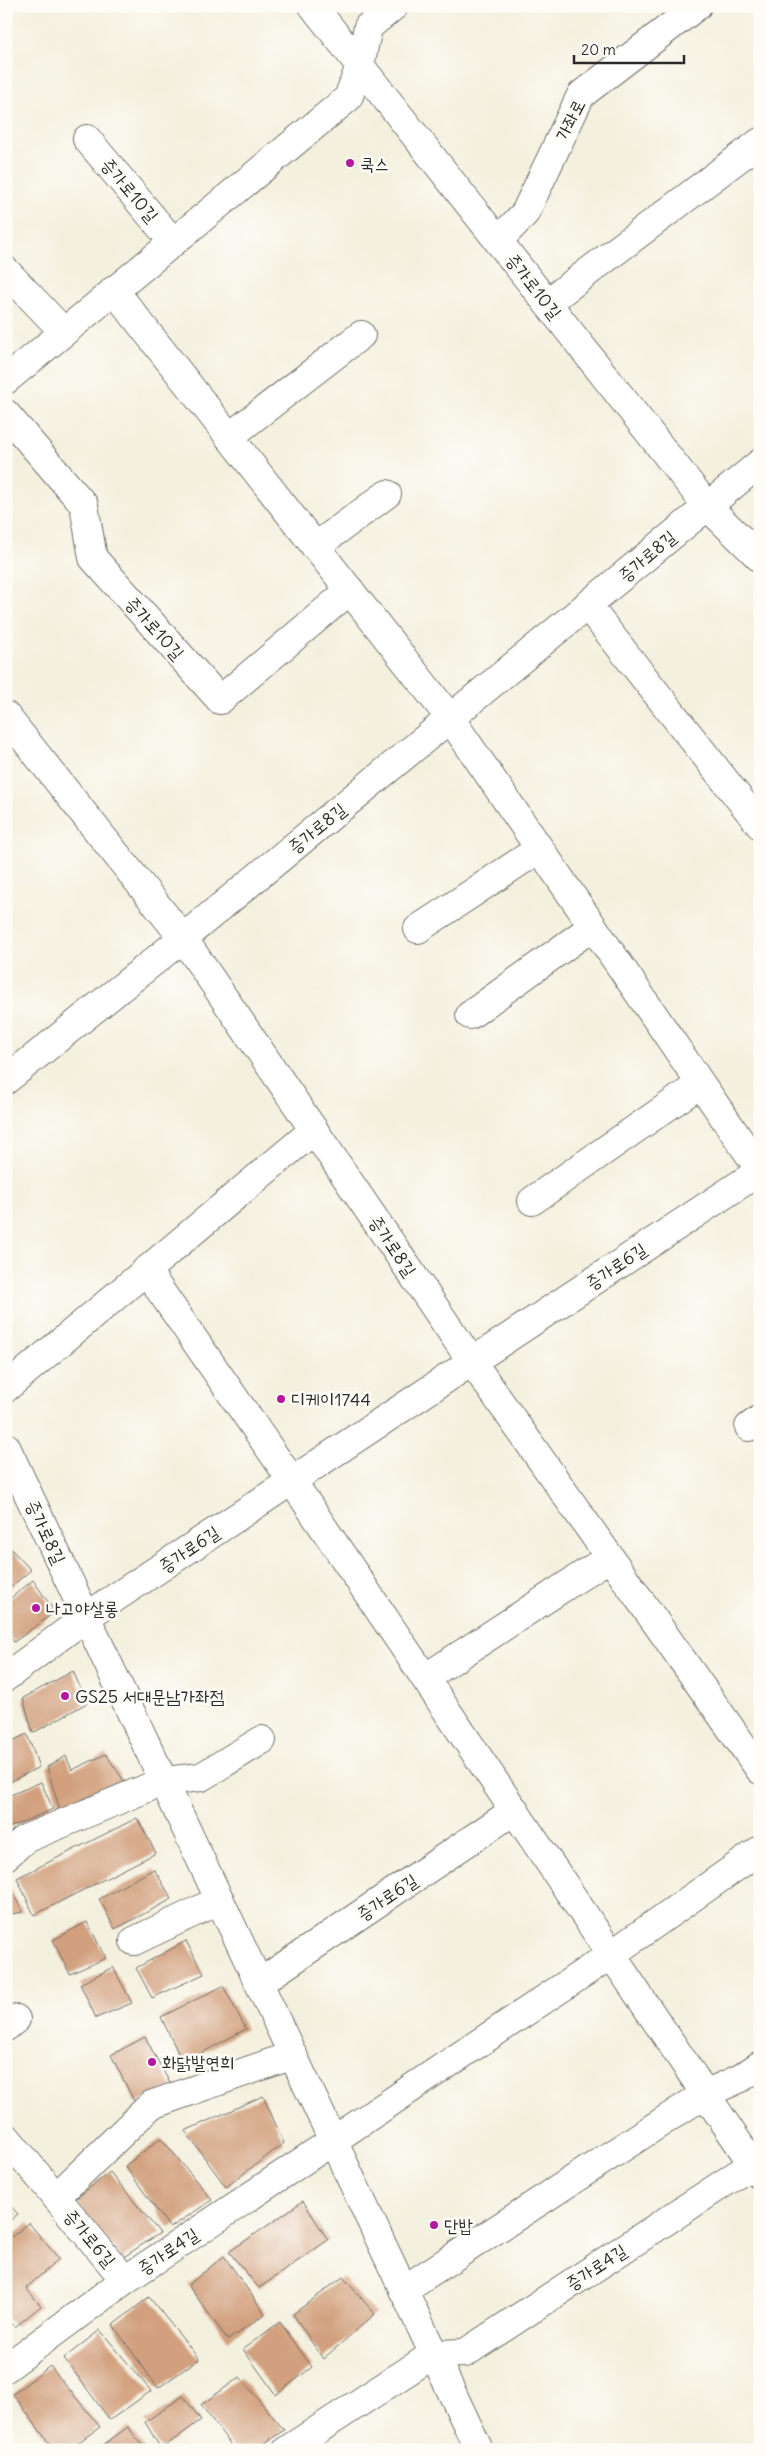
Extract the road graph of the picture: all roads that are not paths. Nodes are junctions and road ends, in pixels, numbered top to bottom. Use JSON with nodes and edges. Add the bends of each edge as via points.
{"nodes":[{"id":1,"x":313,"y":6,"type":"edge"},
{"id":2,"x":394,"y":6,"type":"edge"},
{"id":3,"x":697,"y":6,"type":"edge"},
{"id":4,"x":360,"y":66,"type":"junction"},
{"id":5,"x":87,"y":139,"type":"dead end"},
{"id":6,"x":760,"y":142,"type":"edge"},
{"id":7,"x":498,"y":241,"type":"junction"},
{"id":8,"x":173,"y":242,"type":"junction"},
{"id":9,"x":6,"y":271,"type":"edge"},
{"id":10,"x":114,"y":290,"type":"junction"},
{"id":11,"x":547,"y":303,"type":"junction"},
{"id":12,"x":64,"y":332,"type":"junction"},
{"id":13,"x":361,"y":335,"type":"dead end"},
{"id":14,"x":6,"y":380,"type":"edge"},
{"id":15,"x":6,"y":414,"type":"edge"},
{"id":16,"x":229,"y":437,"type":"junction"},
{"id":17,"x":760,"y":463,"type":"edge"},
{"id":18,"x":387,"y":494,"type":"dead end"},
{"id":19,"x":707,"y":506,"type":"junction"},
{"id":20,"x":315,"y":546,"type":"junction"},
{"id":21,"x":760,"y":558,"type":"edge"},
{"id":22,"x":350,"y":590,"type":"junction"},
{"id":23,"x":587,"y":606,"type":"junction"},
{"id":24,"x":6,"y":716,"type":"edge"},
{"id":25,"x":450,"y":718,"type":"junction"},
{"id":26,"x":760,"y":825,"type":"edge"},
{"id":27,"x":539,"y":849,"type":"junction"},
{"id":28,"x":592,"y":927,"type":"junction"},
{"id":29,"x":418,"y":928,"type":"dead end"},
{"id":30,"x":184,"y":938,"type":"junction"},
{"id":31,"x":470,"y":1015,"type":"dead end"},
{"id":32,"x":6,"y":1080,"type":"edge"},
{"id":33,"x":700,"y":1084,"type":"junction"},
{"id":34,"x":314,"y":1130,"type":"junction"},
{"id":35,"x":760,"y":1171,"type":"edge"},
{"id":36,"x":532,"y":1201,"type":"dead end"},
{"id":37,"x":146,"y":1270,"type":"junction"},
{"id":38,"x":472,"y":1362,"type":"junction"},
{"id":39,"x":6,"y":1388,"type":"edge"},
{"id":40,"x":6,"y":1447,"type":"edge"},
{"id":41,"x":292,"y":1481,"type":"junction"},
{"id":42,"x":610,"y":1557,"type":"junction"},
{"id":43,"x":86,"y":1617,"type":"junction"},
{"id":44,"x":6,"y":1677,"type":"edge"},
{"id":45,"x":425,"y":1678,"type":"junction"},
{"id":46,"x":262,"y":1740,"type":"dead end"},
{"id":47,"x":760,"y":1770,"type":"edge"},
{"id":48,"x":164,"y":1781,"type":"junction"},
{"id":49,"x":514,"y":1810,"type":"junction"},
{"id":50,"x":760,"y":1850,"type":"edge"},
{"id":51,"x":6,"y":1856,"type":"edge"},
{"id":52,"x":220,"y":1900,"type":"junction"},
{"id":53,"x":134,"y":1941,"type":"dead end"},
{"id":54,"x":612,"y":1954,"type":"junction"},
{"id":55,"x":259,"y":1983,"type":"junction"},
{"id":56,"x":293,"y":2055,"type":"junction"},
{"id":57,"x":760,"y":2065,"type":"edge"},
{"id":58,"x":706,"y":2094,"type":"junction"},
{"id":59,"x":6,"y":2137,"type":"edge"},
{"id":60,"x":333,"y":2140,"type":"junction"},
{"id":61,"x":756,"y":2170,"type":"edge"},
{"id":62,"x":56,"y":2197,"type":"junction"},
{"id":63,"x":125,"y":2280,"type":"junction"},
{"id":64,"x":403,"y":2290,"type":"junction"},
{"id":65,"x":434,"y":2354,"type":"junction"},
{"id":66,"x":6,"y":2368,"type":"edge"},
{"id":67,"x":288,"y":2450,"type":"edge"},
{"id":68,"x":479,"y":2450,"type":"edge"}],
"edges":[{"from":1,"to":4,"type":"street","name":"증가로10길"},
{"from":2,"to":4,"type":"street","via":[[368,27]]},
{"from":3,"to":7,"type":"street","name":"가좌로","via":[[581,95],[525,213]]},
{"from":4,"to":7,"type":"street","name":"증가로10길"},
{"from":4,"to":8,"type":"street","via":[[348,98]]},
{"from":5,"to":8,"type":"street","name":"증가로10길"},
{"from":6,"to":11,"type":"street"},
{"from":7,"to":11,"type":"street","name":"증가로10길"},
{"from":8,"to":10,"type":"street"},
{"from":9,"to":12,"type":"street"},
{"from":10,"to":12,"type":"street"},
{"from":10,"to":16,"type":"street"},
{"from":11,"to":19,"type":"street","name":"증가로10길"},
{"from":12,"to":14,"type":"street"},
{"from":13,"to":16,"type":"street"},
{"from":15,"to":22,"type":"street","name":"증가로10길","via":[[84,505],[93,558],[220,700]]},
{"from":16,"to":20,"type":"street"},
{"from":17,"to":19,"type":"street","name":"증가로8길"},
{"from":18,"to":20,"type":"street"},
{"from":19,"to":21,"type":"street"},
{"from":19,"to":23,"type":"street","name":"증가로8길"},
{"from":20,"to":22,"type":"street"},
{"from":22,"to":25,"type":"street"},
{"from":23,"to":25,"type":"street","name":"증가로8길"},
{"from":23,"to":26,"type":"street"},
{"from":24,"to":30,"type":"street"},
{"from":25,"to":27,"type":"street"},
{"from":25,"to":30,"type":"street","name":"증가로8길"},
{"from":27,"to":28,"type":"street"},
{"from":27,"to":29,"type":"street"},
{"from":28,"to":31,"type":"street"},
{"from":28,"to":33,"type":"street"},
{"from":30,"to":32,"type":"street","name":"증가로8길"},
{"from":30,"to":34,"type":"street","name":"증가로8길"},
{"from":33,"to":35,"type":"street"},
{"from":33,"to":36,"type":"street"},
{"from":34,"to":37,"type":"street"},
{"from":34,"to":38,"type":"street","name":"증가로8길"},
{"from":35,"to":38,"type":"street","name":"증가로6길"},
{"from":37,"to":39,"type":"street"},
{"from":37,"to":41,"type":"street"},
{"from":38,"to":41,"type":"street","name":"증가로6길"},
{"from":38,"to":42,"type":"street"},
{"from":40,"to":43,"type":"street","name":"증가로8길"},
{"from":41,"to":43,"type":"street","name":"증가로6길"},
{"from":41,"to":45,"type":"street"},
{"from":42,"to":45,"type":"street"},
{"from":42,"to":47,"type":"street"},
{"from":43,"to":44,"type":"street","name":"증가로6길"},
{"from":43,"to":48,"type":"street"},
{"from":45,"to":49,"type":"street"},
{"from":46,"to":48,"type":"street","via":[[201,1777]]},
{"from":48,"to":51,"type":"street","via":[[25,1840]]},
{"from":48,"to":52,"type":"street"},
{"from":49,"to":54,"type":"street"},
{"from":49,"to":55,"type":"street","name":"증가로6길"},
{"from":50,"to":54,"type":"street","name":"증가로4길"},
{"from":52,"to":53,"type":"street"},
{"from":52,"to":55,"type":"street"},
{"from":54,"to":58,"type":"street","name":"증가로4길"},
{"from":54,"to":60,"type":"street","name":"증가로4길"},
{"from":55,"to":56,"type":"street"},
{"from":56,"to":60,"type":"street"},
{"from":56,"to":62,"type":"street","name":"증가로6길","via":[[151,2106]]},
{"from":57,"to":58,"type":"street"},
{"from":58,"to":61,"type":"street","name":"증가로4길"},
{"from":58,"to":64,"type":"street"},
{"from":59,"to":62,"type":"street","name":"증가로6길"},
{"from":60,"to":63,"type":"street","name":"증가로4길"},
{"from":60,"to":64,"type":"street"},
{"from":61,"to":65,"type":"street","name":"증가로4길","via":[[465,2353]]},
{"from":62,"to":63,"type":"street","name":"증가로6길"},
{"from":63,"to":66,"type":"street","name":"증가로4길"},
{"from":64,"to":65,"type":"street"},
{"from":65,"to":67,"type":"street"},
{"from":65,"to":68,"type":"street"}]}
